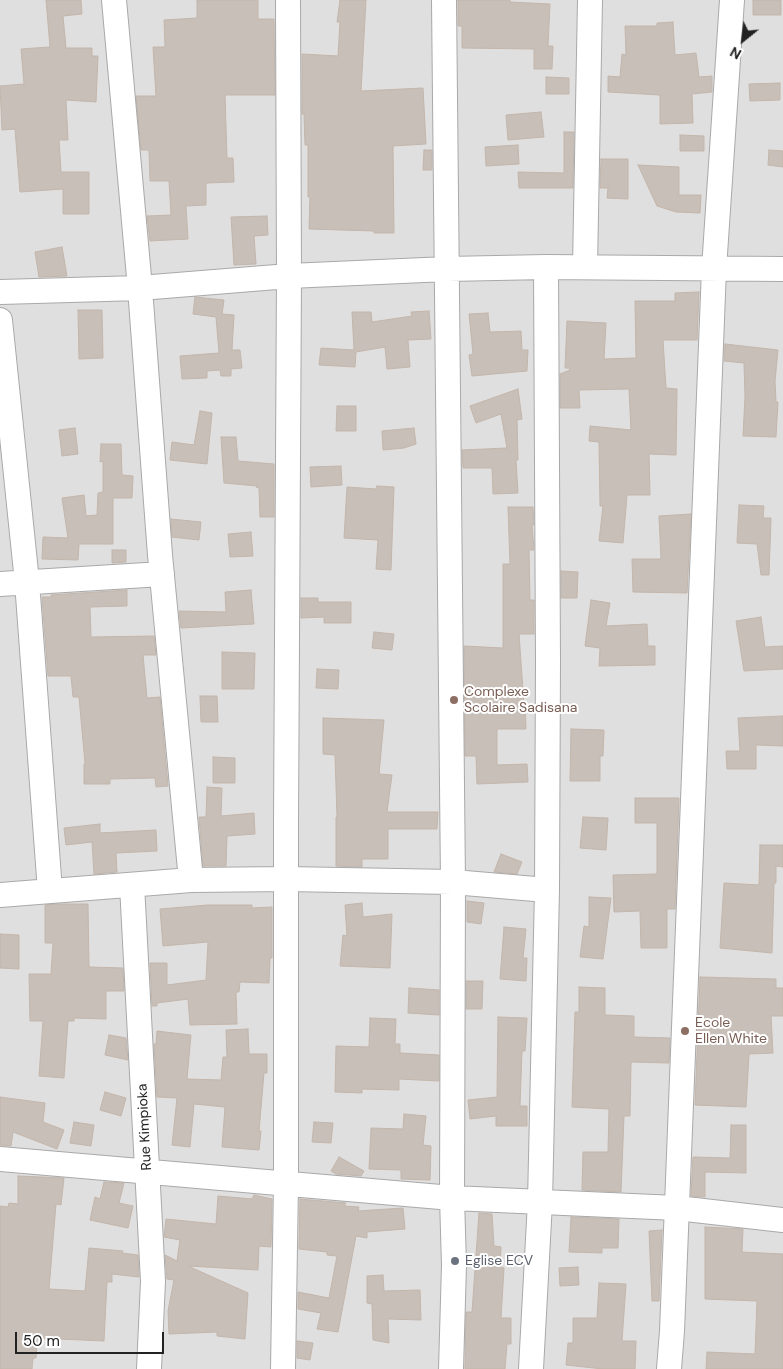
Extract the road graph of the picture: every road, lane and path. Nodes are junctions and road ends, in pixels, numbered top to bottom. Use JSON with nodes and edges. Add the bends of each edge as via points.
{"nodes":[{"id":1,"x":114,"y":0,"type":"edge"},
{"id":2,"x":288,"y":0,"type":"edge"},
{"id":3,"x":444,"y":0,"type":"edge"},
{"id":4,"x":590,"y":0,"type":"edge"},
{"id":5,"x":732,"y":0,"type":"edge"},
{"id":6,"x":546,"y":267,"type":"junction"},
{"id":7,"x":585,"y":267,"type":"junction"},
{"id":8,"x":447,"y":269,"type":"junction"},
{"id":9,"x":714,"y":269,"type":"junction"},
{"id":10,"x":783,"y":269,"type":"edge"},
{"id":11,"x":289,"y":276,"type":"junction"},
{"id":12,"x":140,"y":288,"type":"junction"},
{"id":13,"x":0,"y":292,"type":"edge"},
{"id":14,"x":0,"y":320,"type":"edge"},
{"id":15,"x":162,"y":574,"type":"junction"},
{"id":16,"x":27,"y":582,"type":"junction"},
{"id":17,"x":0,"y":584,"type":"edge"},
{"id":18,"x":286,"y":879,"type":"junction"},
{"id":19,"x":191,"y":880,"type":"junction"},
{"id":20,"x":453,"y":882,"type":"junction"},
{"id":21,"x":132,"y":886,"type":"junction"},
{"id":22,"x":547,"y":890,"type":"junction"},
{"id":23,"x":50,"y":891,"type":"junction"},
{"id":24,"x":0,"y":895,"type":"edge"},
{"id":25,"x":0,"y":1159,"type":"edge"},
{"id":26,"x":147,"y":1172,"type":"junction"},
{"id":27,"x":286,"y":1184,"type":"junction"},
{"id":28,"x":452,"y":1198,"type":"junction"},
{"id":29,"x":540,"y":1202,"type":"junction"},
{"id":30,"x":677,"y":1208,"type":"junction"},
{"id":31,"x":783,"y":1220,"type":"edge"},
{"id":32,"x":149,"y":1369,"type":"edge"},
{"id":33,"x":283,"y":1369,"type":"edge"},
{"id":34,"x":451,"y":1369,"type":"edge"},
{"id":35,"x":531,"y":1369,"type":"edge"},
{"id":36,"x":669,"y":1369,"type":"edge"}],
"edges":[{"from":1,"to":12,"type":"street"},
{"from":2,"to":11,"type":"street"},
{"from":3,"to":8,"type":"street"},
{"from":4,"to":7,"type":"street"},
{"from":5,"to":9,"type":"street"},
{"from":6,"to":7,"type":"street"},
{"from":6,"to":8,"type":"street"},
{"from":6,"to":22,"type":"street"},
{"from":7,"to":9,"type":"street"},
{"from":8,"to":11,"type":"street"},
{"from":8,"to":20,"type":"street"},
{"from":9,"to":10,"type":"street"},
{"from":9,"to":30,"type":"street"},
{"from":11,"to":12,"type":"street"},
{"from":11,"to":18,"type":"street"},
{"from":12,"to":13,"type":"street"},
{"from":12,"to":15,"type":"street"},
{"from":14,"to":16,"type":"street"},
{"from":15,"to":16,"type":"street"},
{"from":15,"to":19,"type":"street"},
{"from":16,"to":17,"type":"street"},
{"from":16,"to":23,"type":"street"},
{"from":18,"to":19,"type":"street"},
{"from":18,"to":20,"type":"street"},
{"from":18,"to":27,"type":"street"},
{"from":19,"to":21,"type":"street"},
{"from":20,"to":22,"type":"street"},
{"from":20,"to":28,"type":"street"},
{"from":21,"to":23,"type":"street"},
{"from":21,"to":26,"type":"street","name":"Rue Kimpioka"},
{"from":22,"to":29,"type":"street"},
{"from":23,"to":24,"type":"street"},
{"from":25,"to":26,"type":"street"},
{"from":26,"to":27,"type":"street"},
{"from":26,"to":32,"type":"street","name":"Rue Kimpioka","via":[[153,1281]]},
{"from":27,"to":28,"type":"street"},
{"from":27,"to":33,"type":"street"},
{"from":28,"to":29,"type":"street"},
{"from":28,"to":34,"type":"street"},
{"from":29,"to":30,"type":"street"},
{"from":29,"to":35,"type":"street"},
{"from":30,"to":31,"type":"street"},
{"from":30,"to":36,"type":"street"}]}
